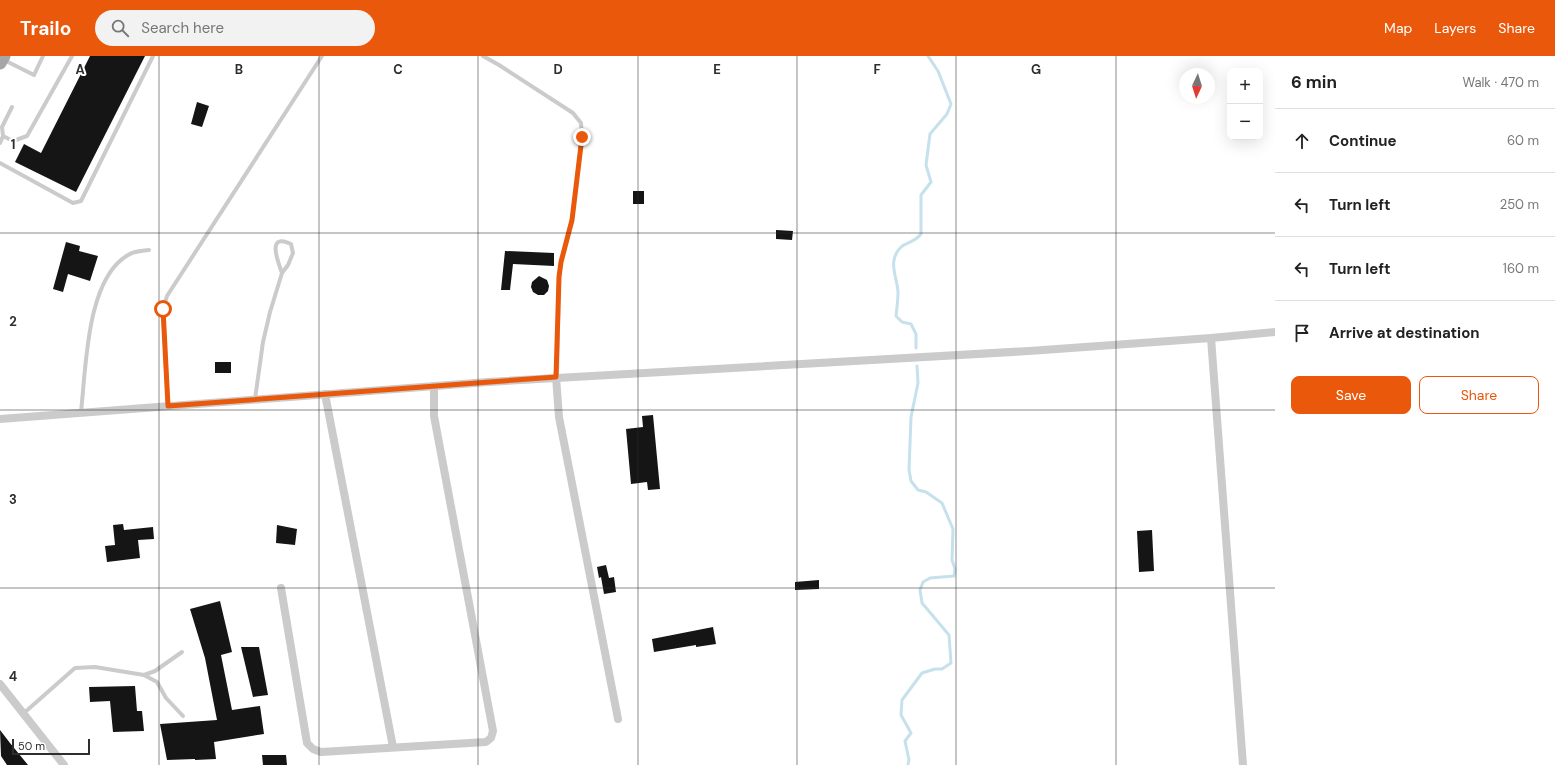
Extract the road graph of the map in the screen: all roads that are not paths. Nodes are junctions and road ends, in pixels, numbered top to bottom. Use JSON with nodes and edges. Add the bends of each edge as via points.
{"nodes":[{"id":1,"x":43,"y":56,"type":"edge"},
{"id":2,"x":72,"y":56,"type":"edge"},
{"id":3,"x":153,"y":56,"type":"edge"},
{"id":4,"x":322,"y":56,"type":"edge"},
{"id":5,"x":482,"y":56,"type":"edge"},
{"id":6,"x":2,"y":59,"type":"edge"},
{"id":7,"x":12,"y":107,"type":"dead end"},
{"id":8,"x":3,"y":136,"type":"junction"},
{"id":9,"x":0,"y":143,"type":"edge"},
{"id":10,"x":0,"y":163,"type":"edge"},
{"id":11,"x":149,"y":250,"type":"dead end"},
{"id":12,"x":282,"y":273,"type":"junction"},
{"id":13,"x":1275,"y":332,"type":"edge"},
{"id":14,"x":1211,"y":338,"type":"junction"},
{"id":15,"x":556,"y":377,"type":"junction"},
{"id":16,"x":434,"y":386,"type":"junction"},
{"id":17,"x":325,"y":394,"type":"junction"},
{"id":18,"x":255,"y":399,"type":"junction"},
{"id":19,"x":168,"y":406,"type":"junction"},
{"id":20,"x":81,"y":412,"type":"junction"},
{"id":21,"x":0,"y":419,"type":"edge"},
{"id":22,"x":281,"y":588,"type":"dead end"},
{"id":23,"x":182,"y":652,"type":"dead end"},
{"id":24,"x":144,"y":675,"type":"junction"},
{"id":25,"x":0,"y":684,"type":"edge"},
{"id":26,"x":24,"y":713,"type":"junction"},
{"id":27,"x":183,"y":716,"type":"dead end"},
{"id":28,"x":618,"y":719,"type":"dead end"},
{"id":29,"x":393,"y":747,"type":"junction"},
{"id":30,"x":64,"y":765,"type":"edge"},
{"id":31,"x":1243,"y":765,"type":"edge"}],
"edges":[{"from":1,"to":6,"type":"lane","via":[[34,74]]},
{"from":2,"to":8,"type":"lane","via":[[27,136],[13,141]]},
{"from":3,"to":10,"type":"lane","via":[[80,201],[73,202]]},
{"from":4,"to":19,"type":"lane","via":[[167,296],[163,309]]},
{"from":5,"to":15,"type":"lane","via":[[573,113],[581,123],[582,137],[572,220],[559,277]]},
{"from":7,"to":8,"type":"lane","via":[[2,127]]},
{"from":8,"to":9,"type":"lane"},
{"from":11,"to":20,"type":"lane","via":[[128,255],[112,269],[97,296],[91,317]]},
{"from":12,"to":12,"type":"lane","via":[[293,253],[291,244],[284,241],[275,247],[275,255]]},
{"from":12,"to":18,"type":"lane","via":[[263,342]]},
{"from":13,"to":14,"type":"street"},
{"from":14,"to":15,"type":"street","via":[[1021,352],[668,373]]},
{"from":14,"to":31,"type":"street"},
{"from":15,"to":16,"type":"street"},
{"from":15,"to":28,"type":"street","via":[[559,417]]},
{"from":16,"to":17,"type":"street"},
{"from":16,"to":29,"type":"street","via":[[434,416],[493,731],[491,738],[486,742]]},
{"from":17,"to":18,"type":"street"},
{"from":17,"to":29,"type":"street"},
{"from":18,"to":19,"type":"street"},
{"from":19,"to":20,"type":"street"},
{"from":20,"to":21,"type":"street"},
{"from":22,"to":29,"type":"street","via":[[307,743],[321,752]]},
{"from":23,"to":24,"type":"lane","via":[[155,671]]},
{"from":24,"to":26,"type":"lane","via":[[95,667],[75,668]]},
{"from":24,"to":27,"type":"lane","via":[[156,682],[166,698]]},
{"from":25,"to":26,"type":"street"},
{"from":26,"to":30,"type":"street"}]}
